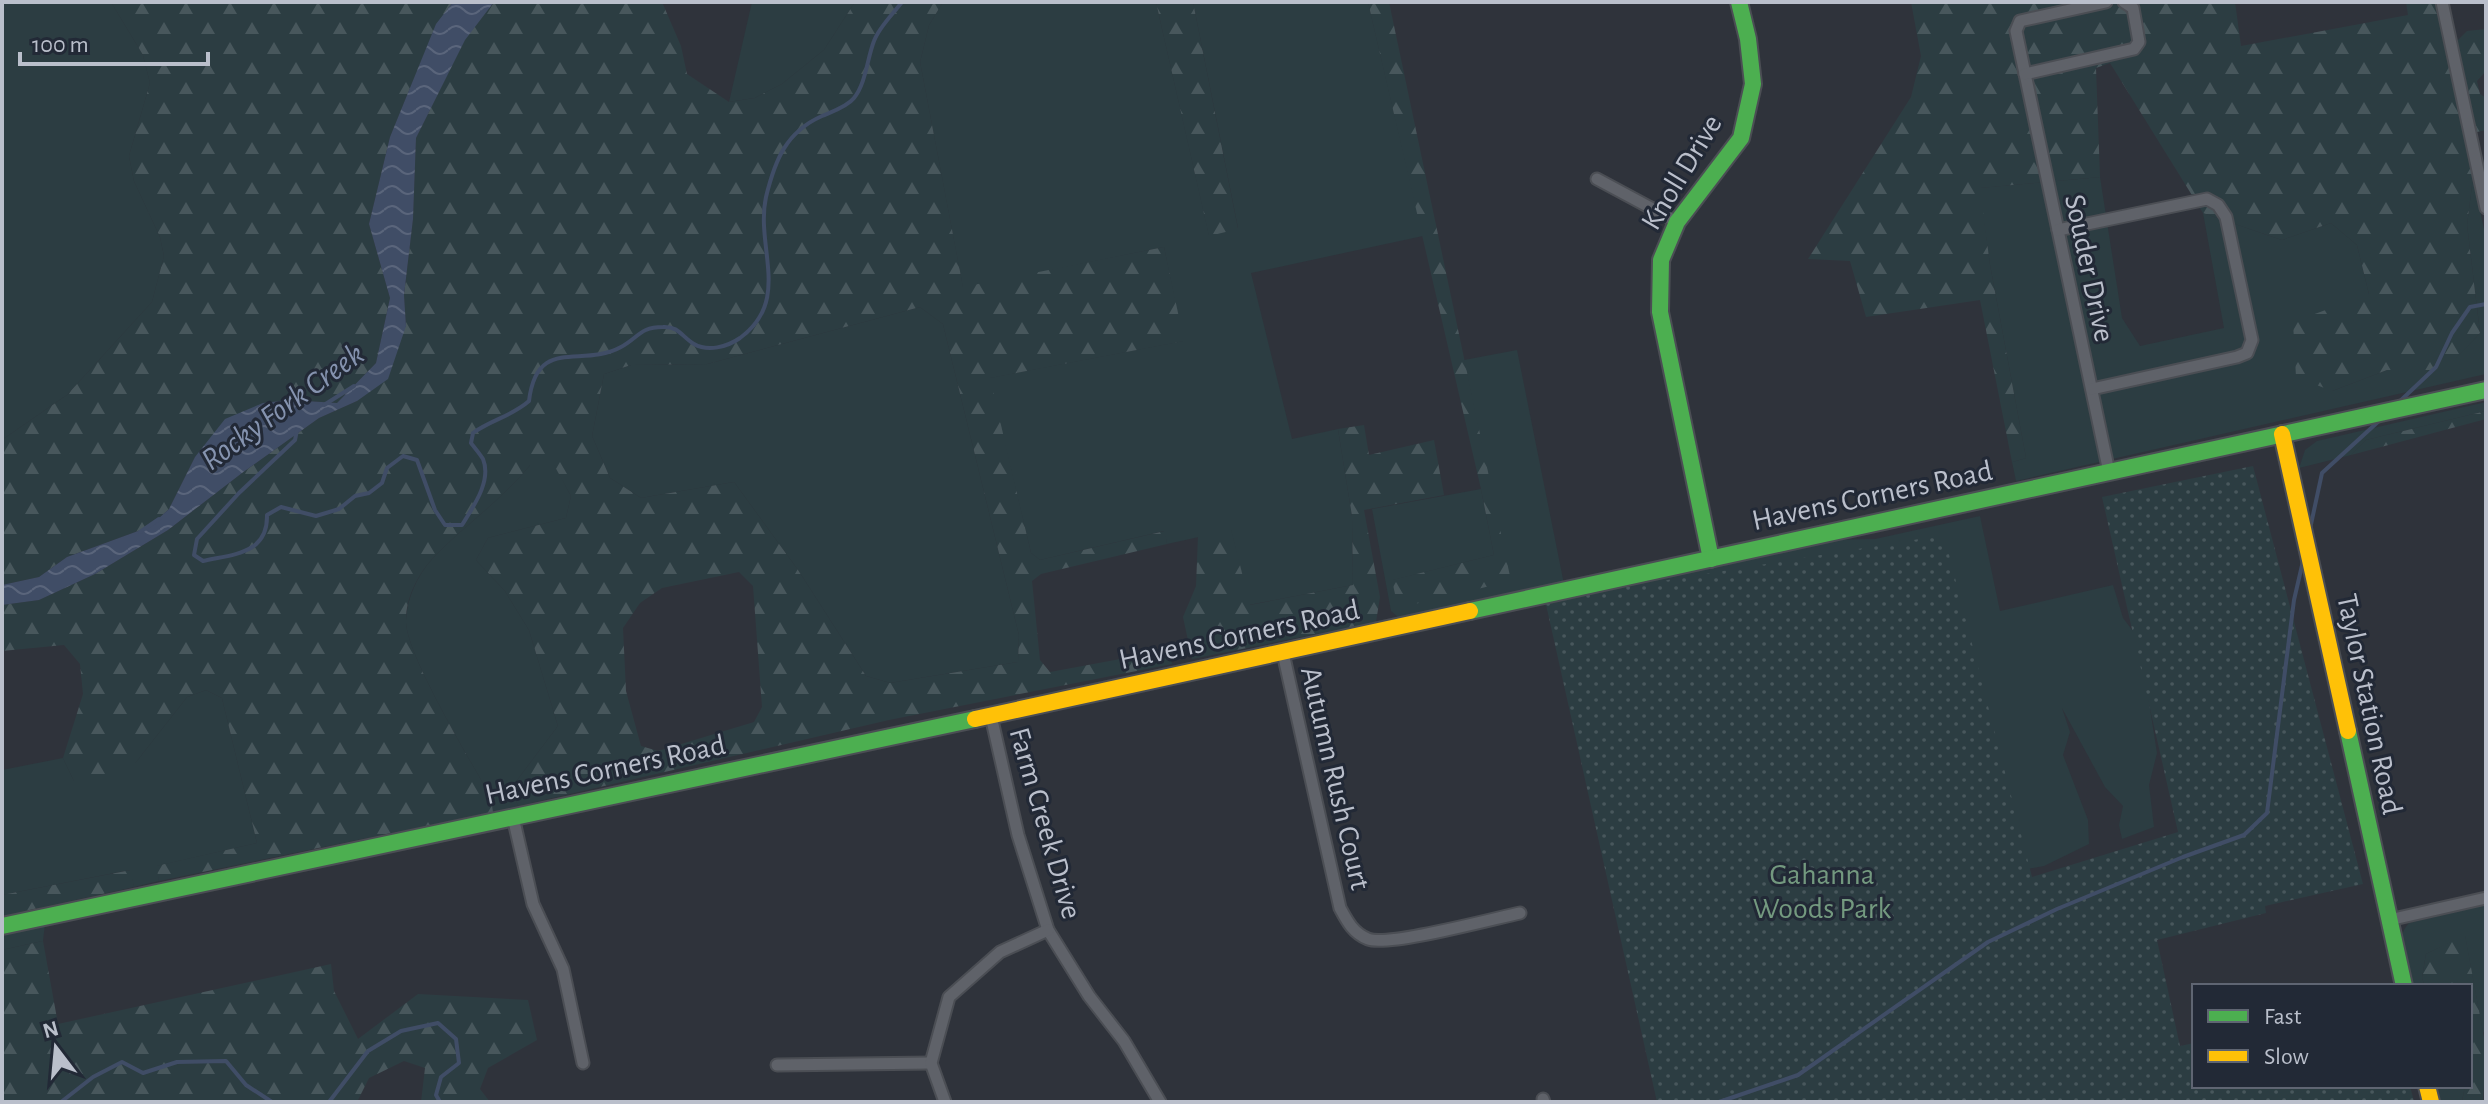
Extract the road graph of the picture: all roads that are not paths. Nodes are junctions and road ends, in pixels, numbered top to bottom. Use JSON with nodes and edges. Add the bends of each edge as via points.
{"nodes":[{"id":1,"x":1739,"y":2,"type":"edge"},
{"id":2,"x":2106,"y":2,"type":"edge"},
{"id":3,"x":2124,"y":2,"type":"edge"},
{"id":4,"x":2442,"y":2,"type":"edge"},
{"id":5,"x":2025,"y":74,"type":"junction"},
{"id":6,"x":1597,"y":179,"type":"dead end"},
{"id":7,"x":2486,"y":208,"type":"edge"},
{"id":8,"x":1677,"y":222,"type":"junction"},
{"id":9,"x":2058,"y":230,"type":"junction"},
{"id":10,"x":2092,"y":389,"type":"junction"},
{"id":11,"x":2486,"y":390,"type":"edge"},
{"id":12,"x":2282,"y":434,"type":"junction"},
{"id":13,"x":2109,"y":472,"type":"junction"},
{"id":14,"x":1711,"y":559,"type":"junction"},
{"id":15,"x":1283,"y":653,"type":"junction"},
{"id":16,"x":991,"y":716,"type":"junction"},
{"id":17,"x":513,"y":817,"type":"junction"},
{"id":18,"x":2486,"y":898,"type":"edge"},
{"id":19,"x":1520,"y":913,"type":"dead end"},
{"id":20,"x":2389,"y":920,"type":"junction"},
{"id":21,"x":2,"y":926,"type":"edge"},
{"id":22,"x":1048,"y":930,"type":"junction"},
{"id":23,"x":2404,"y":984,"type":"edge"},
{"id":24,"x":583,"y":1063,"type":"dead end"},
{"id":25,"x":931,"y":1063,"type":"junction"},
{"id":26,"x":777,"y":1065,"type":"dead end"},
{"id":27,"x":945,"y":1102,"type":"edge"},
{"id":28,"x":1160,"y":1102,"type":"edge"}],
"edges":[{"from":1,"to":8,"type":"main road","name":"Knoll Drive","via":[[1753,84],[1741,138]]},
{"from":2,"to":5,"type":"street","name":"Souder Drive","via":[[2020,21],[2016,31]]},
{"from":3,"to":5,"type":"street","via":[[2133,8],[2139,42],[2134,49]]},
{"from":4,"to":7,"type":"street"},
{"from":5,"to":9,"type":"street","name":"Souder Drive"},
{"from":6,"to":8,"type":"street"},
{"from":8,"to":14,"type":"main road","name":"Knoll Drive","via":[[1661,260],[1660,312]]},
{"from":9,"to":10,"type":"street","name":"Souder Drive"},
{"from":9,"to":10,"type":"street","via":[[2207,199],[2226,217],[2252,340],[2247,353]]},
{"from":10,"to":13,"type":"street","name":"Souder Drive"},
{"from":11,"to":12,"type":"main road","name":"Havens Corners Road"},
{"from":12,"to":13,"type":"main road","name":"Havens Corners Road"},
{"from":12,"to":20,"type":"main road","name":"Taylor Station Road"},
{"from":13,"to":14,"type":"main road","name":"Havens Corners Road"},
{"from":14,"to":15,"type":"main road","name":"Havens Corners Road"},
{"from":15,"to":16,"type":"main road","name":"Havens Corners Road"},
{"from":15,"to":19,"type":"street","name":"Autumn Rush Court","via":[[1340,908],[1350,928],[1369,940],[1391,940]]},
{"from":16,"to":17,"type":"main road","name":"Havens Corners Road"},
{"from":16,"to":22,"type":"street","name":"Farm Creek Drive","via":[[1018,835]]},
{"from":17,"to":21,"type":"main road","name":"Havens Corners Road"},
{"from":17,"to":24,"type":"street","via":[[533,904],[563,969]]},
{"from":18,"to":20,"type":"street"},
{"from":20,"to":23,"type":"main road","name":"Taylor Station Road"},
{"from":22,"to":25,"type":"street","via":[[1000,952],[949,997]]},
{"from":22,"to":28,"type":"street","name":"Farm Creek Drive"},
{"from":25,"to":26,"type":"street"},
{"from":25,"to":27,"type":"street"}]}
